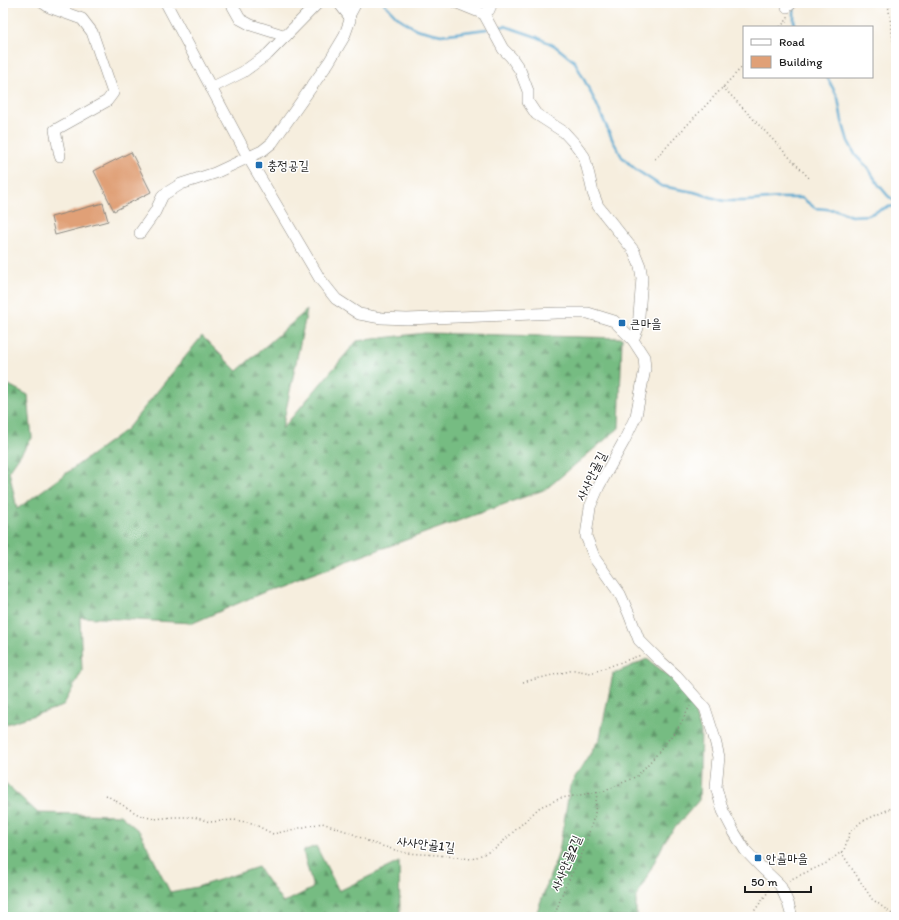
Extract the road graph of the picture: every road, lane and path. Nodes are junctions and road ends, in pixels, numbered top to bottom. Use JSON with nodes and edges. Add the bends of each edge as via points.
{"nodes":[{"id":1,"x":43,"y":3,"type":"edge"},
{"id":2,"x":166,"y":3,"type":"edge"},
{"id":3,"x":231,"y":3,"type":"edge"},
{"id":4,"x":318,"y":3,"type":"edge"},
{"id":5,"x":339,"y":3,"type":"edge"},
{"id":6,"x":457,"y":3,"type":"edge"},
{"id":7,"x":492,"y":3,"type":"edge"},
{"id":8,"x":888,"y":3,"type":"edge"},
{"id":9,"x":356,"y":4,"type":"edge"},
{"id":10,"x":790,"y":5,"type":"edge"},
{"id":11,"x":896,"y":10,"type":"edge"},
{"id":12,"x":349,"y":16,"type":"junction"},
{"id":13,"x":486,"y":18,"type":"junction"},
{"id":14,"x":781,"y":26,"type":"edge"},
{"id":15,"x":286,"y":36,"type":"junction"},
{"id":16,"x":896,"y":60,"type":"edge"},
{"id":17,"x":743,"y":66,"type":"edge"},
{"id":18,"x":723,"y":87,"type":"junction"},
{"id":19,"x":211,"y":88,"type":"junction"},
{"id":20,"x":60,"y":156,"type":"dead end"},
{"id":21,"x":248,"y":157,"type":"junction"},
{"id":22,"x":655,"y":159,"type":"dead end"},
{"id":23,"x":810,"y":179,"type":"dead end"},
{"id":24,"x":140,"y":233,"type":"dead end"},
{"id":25,"x":633,"y":340,"type":"junction"},
{"id":26,"x":650,"y":652,"type":"junction"},
{"id":27,"x":523,"y":682,"type":"dead end"},
{"id":28,"x":695,"y":697,"type":"junction"},
{"id":29,"x":597,"y":792,"type":"junction"},
{"id":30,"x":106,"y":795,"type":"dead end"},
{"id":31,"x":896,"y":806,"type":"edge"},
{"id":32,"x":842,"y":852,"type":"junction"},
{"id":33,"x":778,"y":883,"type":"junction"},
{"id":34,"x":554,"y":917,"type":"edge"},
{"id":35,"x":750,"y":917,"type":"edge"},
{"id":36,"x":792,"y":917,"type":"edge"},
{"id":37,"x":896,"y":917,"type":"edge"}],
"edges":[{"from":1,"to":20,"type":"street","via":[[82,19],[92,32],[112,93],[107,101],[55,130]]},
{"from":2,"to":19,"type":"street","name":"사사안골길"},
{"from":3,"to":15,"type":"street","via":[[240,19],[251,26]]},
{"from":4,"to":15,"type":"street"},
{"from":5,"to":12,"type":"street"},
{"from":6,"to":13,"type":"street"},
{"from":7,"to":13,"type":"street"},
{"from":8,"to":11,"type":"path"},
{"from":8,"to":16,"type":"path"},
{"from":9,"to":12,"type":"street"},
{"from":10,"to":14,"type":"path","via":[[788,19]]},
{"from":12,"to":21,"type":"street","via":[[344,37],[329,62],[272,143]]},
{"from":13,"to":25,"type":"street","via":[[503,49],[520,70],[528,91],[528,102],[536,114],[564,132],[584,156],[592,193],[598,206],[634,251],[642,278],[638,328]]},
{"from":15,"to":19,"type":"street","via":[[249,68]]},
{"from":17,"to":18,"type":"path"},
{"from":18,"to":22,"type":"path"},
{"from":18,"to":23,"type":"path"},
{"from":19,"to":21,"type":"street","name":"사사안골길"},
{"from":21,"to":24,"type":"street","via":[[216,173],[181,184],[163,195]]},
{"from":21,"to":25,"type":"street","name":"사사안골길","via":[[320,279],[336,299],[359,314],[407,319],[588,313],[614,321]]},
{"from":25,"to":26,"type":"street","name":"사사안골길","via":[[644,357],[645,369],[636,416],[590,507],[586,536],[594,559],[620,594],[639,640]]},
{"from":26,"to":27,"type":"path","via":[[591,672],[574,670]]},
{"from":26,"to":28,"type":"street","name":"사사안골길","via":[[676,675]]},
{"from":28,"to":29,"type":"path","name":"사사안골1길","via":[[680,725],[637,776]]},
{"from":28,"to":33,"type":"street","name":"사사안골길","via":[[705,708],[714,736],[719,757],[716,787],[723,811],[745,850]]},
{"from":29,"to":30,"type":"path","name":"사사안골1길","via":[[561,798],[540,807],[495,849],[472,859],[404,853],[322,823],[273,834],[252,822],[210,822],[194,817],[154,819],[138,815]]},
{"from":29,"to":34,"type":"path","name":"사사안골2길","via":[[595,814],[583,852],[564,889]]},
{"from":31,"to":32,"type":"path","via":[[861,822],[850,832]]},
{"from":32,"to":33,"type":"path","via":[[827,863]]},
{"from":32,"to":37,"type":"path","via":[[872,899]]},
{"from":33,"to":35,"type":"path"},
{"from":33,"to":36,"type":"street","name":"사사안골길","via":[[788,902]]}]}
